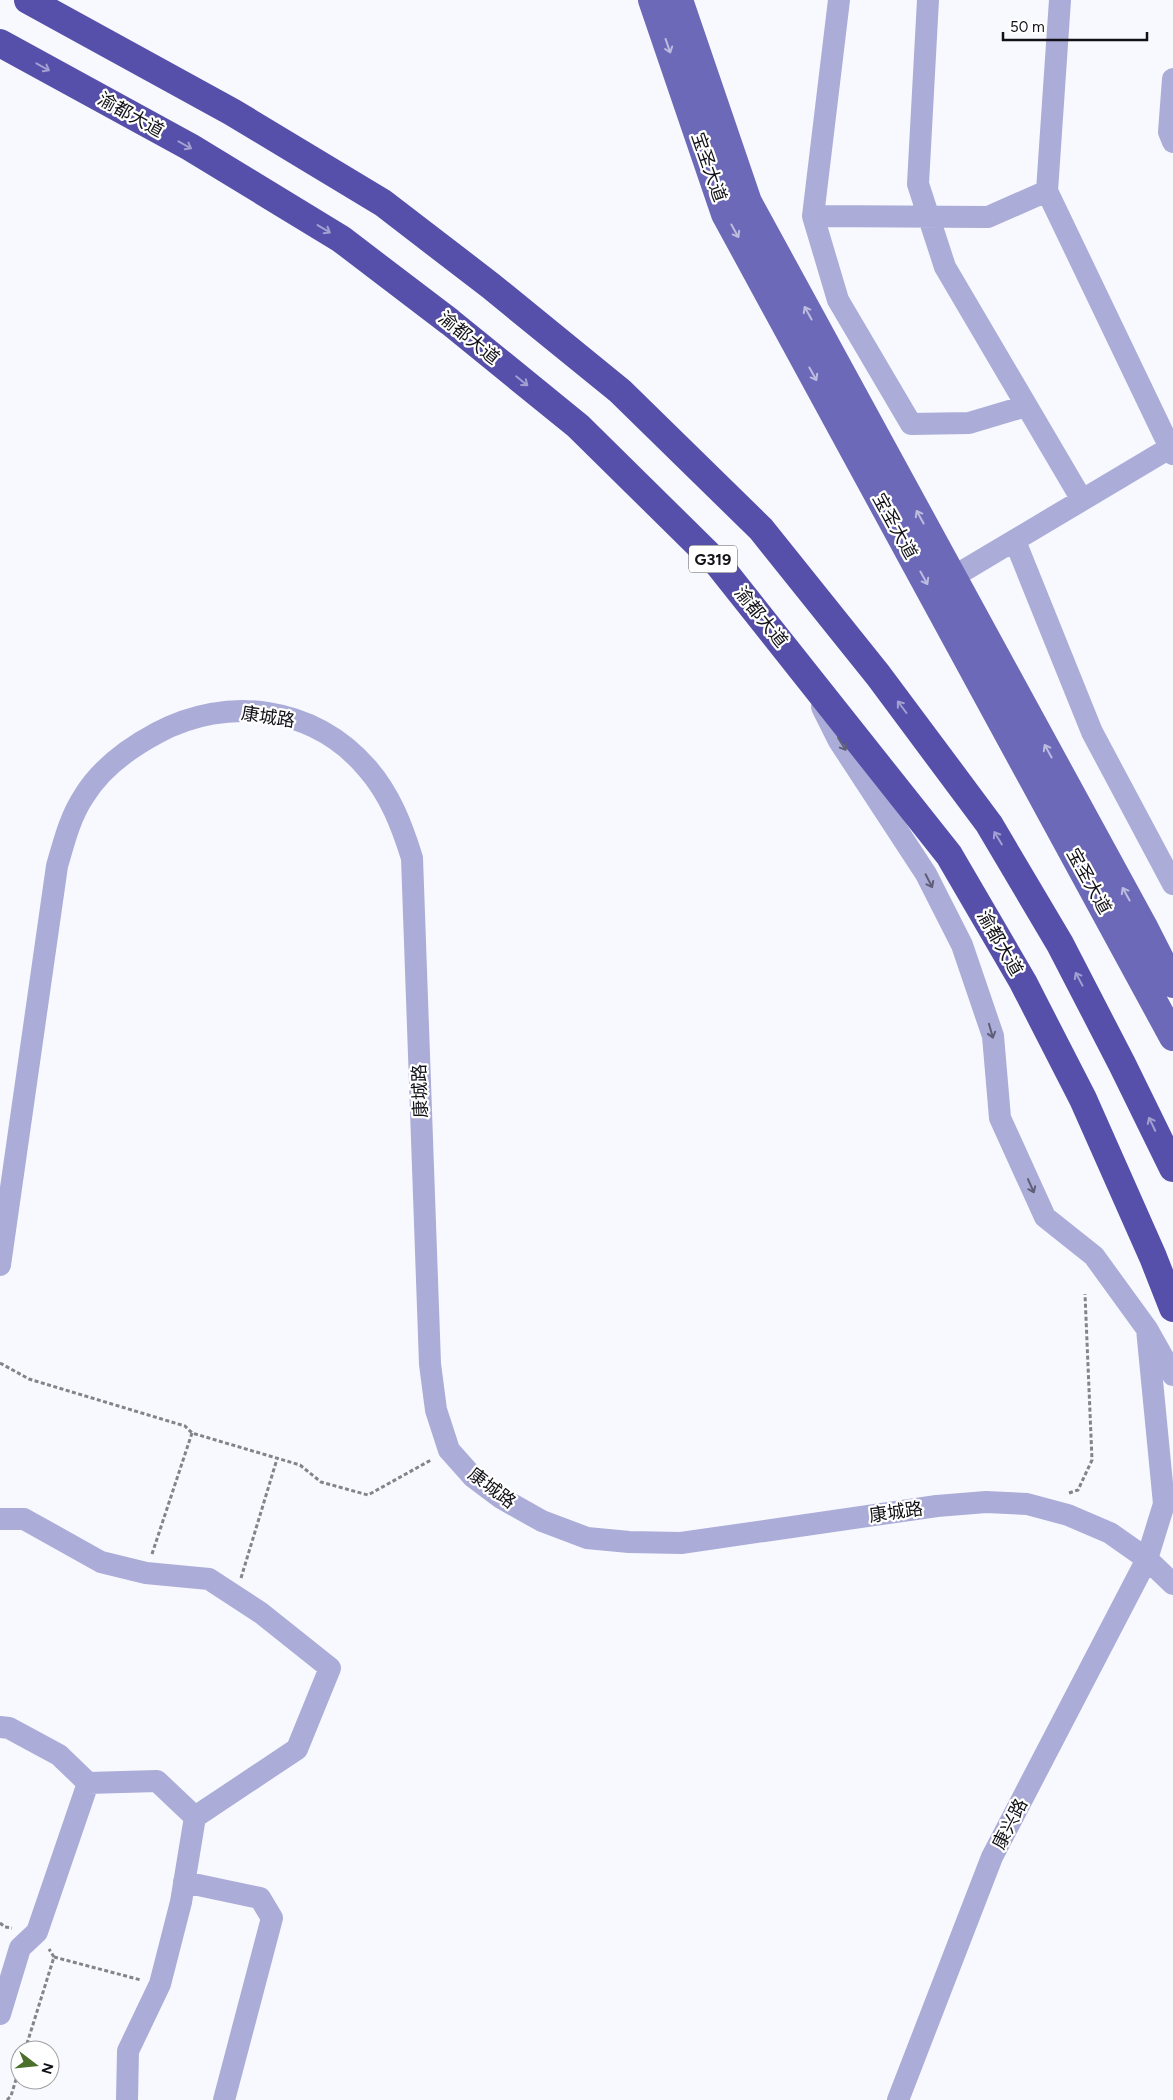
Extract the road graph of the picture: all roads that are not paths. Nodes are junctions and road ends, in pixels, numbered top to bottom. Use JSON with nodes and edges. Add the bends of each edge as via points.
{"nodes":[{"id":1,"x":28,"y":0,"type":"edge"},
{"id":2,"x":652,"y":0,"type":"edge"},
{"id":3,"x":679,"y":0,"type":"edge"},
{"id":4,"x":839,"y":0,"type":"edge"},
{"id":5,"x":928,"y":0,"type":"edge"},
{"id":6,"x":1060,"y":0,"type":"edge"},
{"id":7,"x":0,"y":43,"type":"edge"},
{"id":8,"x":1173,"y":79,"type":"edge"},
{"id":9,"x":1173,"y":142,"type":"edge"},
{"id":10,"x":1047,"y":191,"type":"junction"},
{"id":11,"x":813,"y":216,"type":"junction"},
{"id":12,"x":929,"y":217,"type":"junction"},
{"id":13,"x":1026,"y":406,"type":"junction"},
{"id":14,"x":1172,"y":449,"type":"edge"},
{"id":15,"x":1082,"y":500,"type":"junction"},
{"id":16,"x":1015,"y":540,"type":"junction"},
{"id":17,"x":953,"y":577,"type":"junction"},
{"id":18,"x":803,"y":670,"type":"junction"},
{"id":19,"x":1173,"y":884,"type":"edge"},
{"id":20,"x":1146,"y":929,"type":"junction"},
{"id":21,"x":1173,"y":952,"type":"edge"},
{"id":22,"x":1173,"y":984,"type":"edge"},
{"id":23,"x":1166,"y":1016,"type":"edge"},
{"id":24,"x":1173,"y":1037,"type":"edge"},
{"id":25,"x":1173,"y":1168,"type":"edge"},
{"id":26,"x":0,"y":1265,"type":"edge"},
{"id":27,"x":1173,"y":1308,"type":"edge"},
{"id":28,"x":1147,"y":1330,"type":"junction"},
{"id":29,"x":1173,"y":1375,"type":"edge"},
{"id":30,"x":0,"y":1519,"type":"edge"},
{"id":31,"x":1147,"y":1559,"type":"junction"},
{"id":32,"x":1173,"y":1584,"type":"edge"},
{"id":33,"x":0,"y":1727,"type":"edge"},
{"id":34,"x":88,"y":1783,"type":"junction"},
{"id":35,"x":195,"y":1817,"type":"junction"},
{"id":36,"x":184,"y":1882,"type":"junction"},
{"id":37,"x":0,"y":2014,"type":"edge"},
{"id":38,"x":127,"y":2100,"type":"edge"},
{"id":39,"x":224,"y":2100,"type":"edge"},
{"id":40,"x":898,"y":2100,"type":"edge"}],
"edges":[{"from":25,"to":1,"type":"highway","one_way":true,"via":[[1060,944],[990,824],[878,675],[761,529],[620,391],[491,286],[383,204],[232,112]]},
{"from":2,"to":23,"type":"main road","name":"宝圣大道","one_way":true,"via":[[726,214]]},
{"from":17,"to":3,"type":"main road","name":"宝圣大道","one_way":true,"via":[[748,202]]},
{"from":4,"to":11,"type":"street"},
{"from":5,"to":12,"type":"street","via":[[918,184]]},
{"from":6,"to":10,"type":"street"},
{"from":7,"to":18,"type":"highway","name":"渝都大道","number":"G319","one_way":true,"via":[[190,147],[341,239],[450,322],[578,426],[712,558]]},
{"from":8,"to":9,"type":"street","via":[[1169,132]]},
{"from":10,"to":12,"type":"street","via":[[988,217]]},
{"from":10,"to":14,"type":"street"},
{"from":11,"to":12,"type":"street"},
{"from":11,"to":13,"type":"street","via":[[838,300],[911,424],[969,423]]},
{"from":12,"to":13,"type":"street","via":[[945,267]]},
{"from":13,"to":15,"type":"street"},
{"from":14,"to":15,"type":"street"},
{"from":15,"to":16,"type":"street"},
{"from":16,"to":17,"type":"street"},
{"from":16,"to":19,"type":"street","via":[[1092,732]]},
{"from":20,"to":17,"type":"main road","name":"宝圣大道","one_way":true},
{"from":18,"to":27,"type":"highway","name":"渝都大道","number":"G319","via":[[949,855],[1018,973],[1083,1099]]},
{"from":18,"to":28,"type":"street","one_way":true,"via":[[839,740],[926,874],[962,945],[993,1036],[1000,1118],[1045,1216],[1094,1256]]},
{"from":20,"to":21,"type":"street"},
{"from":20,"to":22,"type":"main road","name":"宝圣大道"},
{"from":23,"to":24,"type":"main road","name":"宝圣大道"},
{"from":26,"to":31,"type":"street","name":"康城路","via":[[57,866],[68,829],[84,795],[108,766],[138,743],[195,717],[224,711],[286,716],[318,728],[345,746],[368,768],[402,827],[412,858],[430,1364],[436,1410],[449,1450],[473,1477],[501,1498],[542,1521],[587,1538],[681,1543],[937,1506],[986,1502],[1028,1504],[1068,1515],[1110,1533]]},
{"from":28,"to":29,"type":"street"},
{"from":28,"to":31,"type":"street","name":"康兴路","via":[[1164,1504]]},
{"from":30,"to":35,"type":"street","via":[[24,1519],[101,1562],[146,1573],[209,1578],[261,1613],[330,1668],[297,1749]]},
{"from":31,"to":32,"type":"street","name":"康城路"},
{"from":31,"to":40,"type":"street","name":"康兴路","via":[[992,1857]]},
{"from":33,"to":34,"type":"street","via":[[9,1728],[59,1755]]},
{"from":34,"to":35,"type":"street","via":[[157,1781]]},
{"from":34,"to":37,"type":"street","via":[[37,1932],[20,1948]]},
{"from":35,"to":36,"type":"street"},
{"from":36,"to":38,"type":"street","via":[[160,1984],[128,2051]]},
{"from":36,"to":39,"type":"street","via":[[260,1898],[272,1918]]}]}
